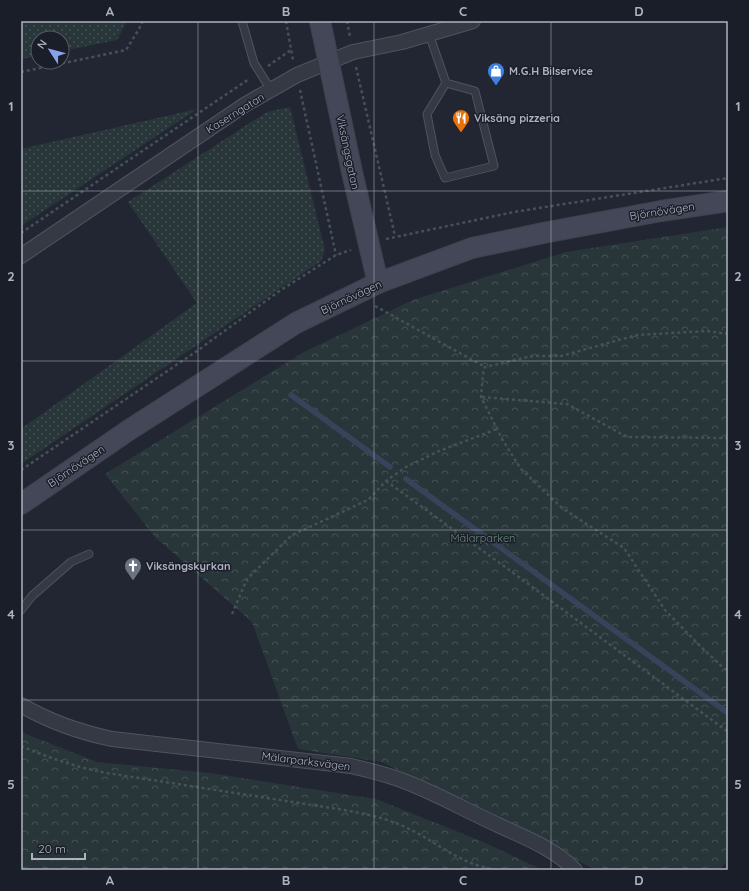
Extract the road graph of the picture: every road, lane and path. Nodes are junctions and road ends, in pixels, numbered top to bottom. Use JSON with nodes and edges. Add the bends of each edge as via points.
{"nodes":[{"id":1,"x":142,"y":21,"type":"edge"},
{"id":2,"x":242,"y":21,"type":"edge"},
{"id":3,"x":286,"y":21,"type":"edge"},
{"id":4,"x":320,"y":21,"type":"edge"},
{"id":5,"x":347,"y":21,"type":"edge"},
{"id":6,"x":473,"y":21,"type":"edge"},
{"id":7,"x":429,"y":34,"type":"junction"},
{"id":8,"x":291,"y":50,"type":"junction"},
{"id":9,"x":353,"y":52,"type":"junction"},
{"id":10,"x":329,"y":61,"type":"junction"},
{"id":11,"x":21,"y":72,"type":"edge"},
{"id":12,"x":260,"y":72,"type":"junction"},
{"id":13,"x":297,"y":75,"type":"junction"},
{"id":14,"x":446,"y":83,"type":"junction"},
{"id":15,"x":271,"y":90,"type":"junction"},
{"id":16,"x":728,"y":201,"type":"edge"},
{"id":17,"x":21,"y":234,"type":"edge"},
{"id":18,"x":395,"y":236,"type":"dead end"},
{"id":19,"x":336,"y":255,"type":"dead end"},
{"id":20,"x":21,"y":256,"type":"edge"},
{"id":21,"x":378,"y":284,"type":"junction"},
{"id":22,"x":372,"y":304,"type":"dead end"},
{"id":23,"x":728,"y":334,"type":"edge"},
{"id":24,"x":485,"y":367,"type":"junction"},
{"id":25,"x":482,"y":397,"type":"junction"},
{"id":26,"x":497,"y":429,"type":"junction"},
{"id":27,"x":728,"y":438,"type":"edge"},
{"id":28,"x":386,"y":481,"type":"junction"},
{"id":29,"x":21,"y":504,"type":"edge"},
{"id":30,"x":89,"y":554,"type":"dead end"},
{"id":31,"x":21,"y":610,"type":"edge"},
{"id":32,"x":232,"y":614,"type":"dead end"},
{"id":33,"x":728,"y":672,"type":"edge"},
{"id":34,"x":21,"y":705,"type":"edge"},
{"id":35,"x":728,"y":732,"type":"edge"},
{"id":36,"x":21,"y":746,"type":"edge"},
{"id":37,"x":495,"y":870,"type":"edge"},
{"id":38,"x":575,"y":870,"type":"edge"}],
"edges":[{"from":1,"to":11,"type":"path","via":[[126,50]]},
{"from":2,"to":12,"type":"lane","via":[[254,63]]},
{"from":3,"to":8,"type":"path"},
{"from":4,"to":10,"type":"main road","name":"Viksängsgatan"},
{"from":5,"to":9,"type":"path"},
{"from":6,"to":7,"type":"street","name":"Kaserngatan"},
{"from":7,"to":9,"type":"street","name":"Kaserngatan"},
{"from":7,"to":14,"type":"lane"},
{"from":8,"to":12,"type":"path"},
{"from":8,"to":13,"type":"path"},
{"from":9,"to":10,"type":"street","name":"Kaserngatan"},
{"from":9,"to":18,"type":"path"},
{"from":10,"to":13,"type":"street","name":"Kaserngatan"},
{"from":10,"to":21,"type":"main road","name":"Viksängsgatan"},
{"from":12,"to":15,"type":"lane"},
{"from":12,"to":17,"type":"path"},
{"from":13,"to":15,"type":"street","name":"Kaserngatan"},
{"from":13,"to":19,"type":"path"},
{"from":14,"to":14,"type":"lane","via":[[427,114],[434,155],[445,178],[494,166],[476,91]]},
{"from":15,"to":20,"type":"street","name":"Kaserngatan","via":[[246,104]]},
{"from":16,"to":21,"type":"main road","name":"Björnövägen","via":[[638,215],[472,248]]},
{"from":21,"to":29,"type":"main road","name":"Björnövägen","via":[[296,323],[129,430]]},
{"from":22,"to":24,"type":"path"},
{"from":23,"to":24,"type":"path","via":[[707,331],[637,335],[561,356],[532,356]]},
{"from":24,"to":25,"type":"path"},
{"from":25,"to":26,"type":"path"},
{"from":25,"to":27,"type":"path","via":[[567,404],[627,437]]},
{"from":26,"to":28,"type":"path","via":[[439,451],[406,467]]},
{"from":26,"to":33,"type":"path","via":[[521,469],[562,508],[624,548],[665,610]]},
{"from":28,"to":32,"type":"path","via":[[368,500],[292,535],[247,579]]},
{"from":28,"to":35,"type":"path"},
{"from":30,"to":31,"type":"lane","via":[[71,562],[32,596]]},
{"from":34,"to":38,"type":"street","name":"Mälarparksvägen","via":[[61,725],[86,734],[112,739],[351,766],[377,772],[403,780],[548,849]]},
{"from":36,"to":37,"type":"path","via":[[55,760],[107,774],[372,816],[407,828],[460,858]]}]}
